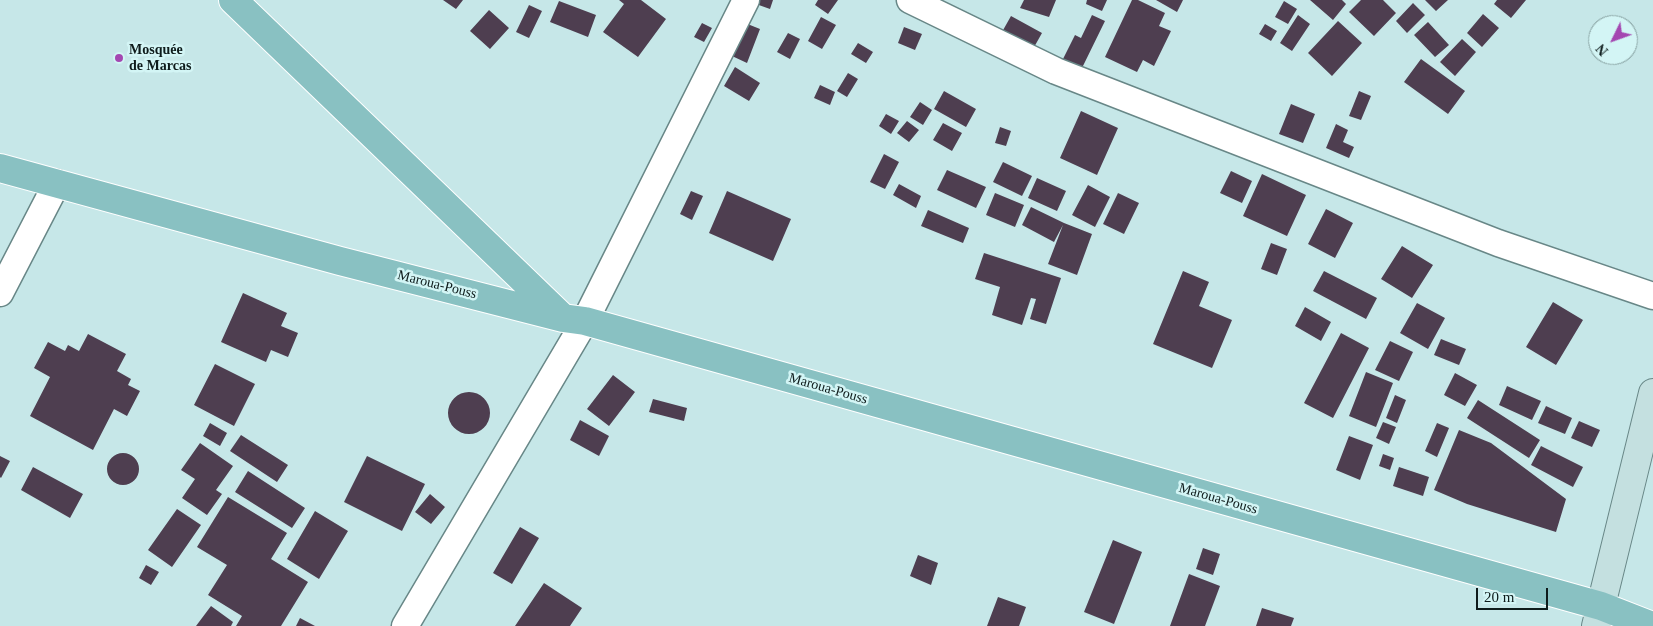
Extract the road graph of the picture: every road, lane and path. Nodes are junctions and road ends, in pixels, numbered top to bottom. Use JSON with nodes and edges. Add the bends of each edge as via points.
{"nodes":[{"id":1,"x":233,"y":0,"type":"edge"},
{"id":2,"x":746,"y":0,"type":"edge"},
{"id":3,"x":910,"y":0,"type":"edge"},
{"id":4,"x":0,"y":168,"type":"edge"},
{"id":5,"x":57,"y":184,"type":"junction"},
{"id":6,"x":0,"y":293,"type":"edge"},
{"id":7,"x":1653,"y":296,"type":"edge"},
{"id":8,"x":574,"y":319,"type":"junction"},
{"id":9,"x":1653,"y":393,"type":"edge"},
{"id":10,"x":1598,"y":616,"type":"edge"},
{"id":11,"x":405,"y":626,"type":"edge"},
{"id":12,"x":1652,"y":626,"type":"edge"}],
"edges":[{"from":1,"to":8,"type":"main road"},
{"from":2,"to":8,"type":"street"},
{"from":3,"to":7,"type":"street","via":[[1056,71],[1498,243]]},
{"from":4,"to":5,"type":"main road","name":"Maroua-Pouss"},
{"from":5,"to":6,"type":"street"},
{"from":5,"to":8,"type":"main road","name":"Maroua-Pouss"},
{"from":8,"to":10,"type":"main road","name":"Maroua-Pouss"},
{"from":8,"to":11,"type":"street"},
{"from":9,"to":10,"type":"street"},
{"from":10,"to":12,"type":"main road","name":"Maroua-Pouss"}]}
